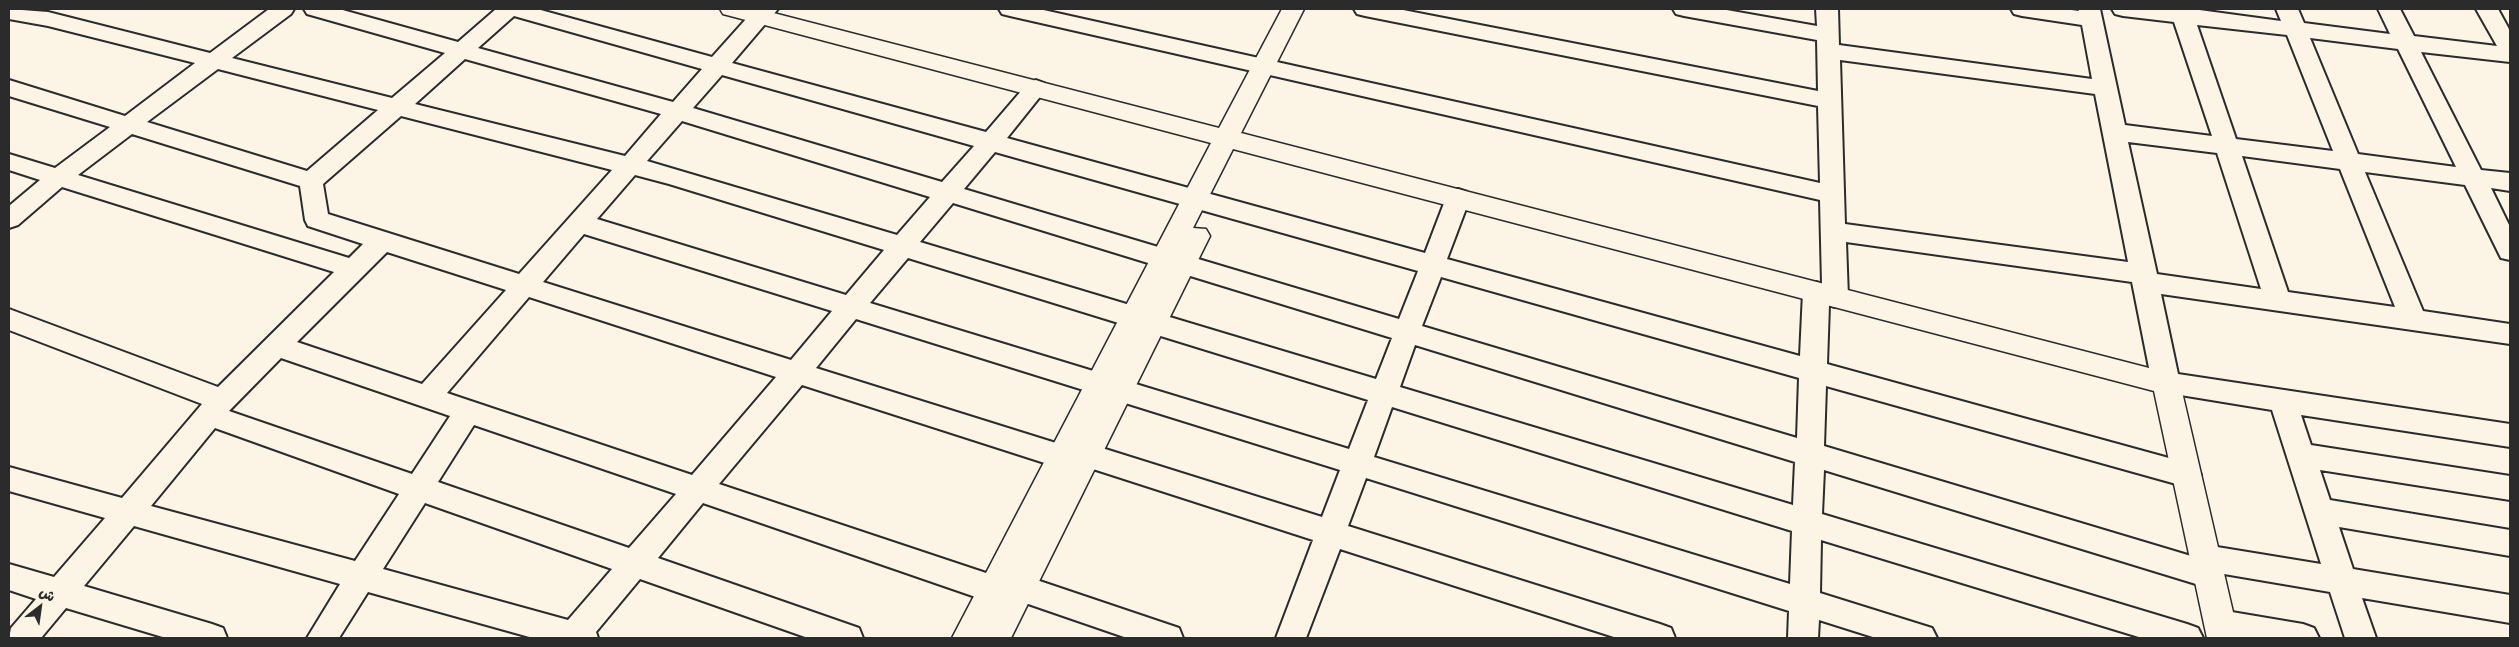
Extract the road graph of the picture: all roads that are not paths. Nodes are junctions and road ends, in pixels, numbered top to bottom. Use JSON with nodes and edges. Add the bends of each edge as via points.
{"nodes":[{"id":1,"x":283,"y":9,"type":"edge"},
{"id":2,"x":315,"y":9,"type":"edge"},
{"id":3,"x":509,"y":9,"type":"edge"},
{"id":4,"x":513,"y":9,"type":"edge"},
{"id":5,"x":732,"y":9,"type":"edge"},
{"id":6,"x":1010,"y":9,"type":"edge"},
{"id":7,"x":1293,"y":9,"type":"edge"},
{"id":8,"x":1312,"y":9,"type":"edge"},
{"id":9,"x":1365,"y":9,"type":"edge"},
{"id":10,"x":1684,"y":9,"type":"edge"},
{"id":11,"x":1827,"y":9,"type":"edge"},
{"id":12,"x":2022,"y":9,"type":"edge"},
{"id":13,"x":2123,"y":9,"type":"edge"},
{"id":14,"x":2389,"y":9,"type":"edge"},
{"id":15,"x":2487,"y":9,"type":"edge"},
{"id":16,"x":9,"y":12,"type":"edge"},
{"id":17,"x":764,"y":12,"type":"edge"},
{"id":18,"x":2182,"y":12,"type":"edge"},
{"id":19,"x":2091,"y":14,"type":"edge"},
{"id":20,"x":2291,"y":19,"type":"edge"},
{"id":21,"x":2406,"y":42,"type":"junction"},
{"id":22,"x":1828,"y":43,"type":"junction"},
{"id":23,"x":461,"y":50,"type":"junction"},
{"id":24,"x":2510,"y":50,"type":"edge"},
{"id":25,"x":2510,"y":55,"type":"edge"},
{"id":26,"x":214,"y":61,"type":"junction"},
{"id":27,"x":717,"y":66,"type":"junction"},
{"id":28,"x":1272,"y":68,"type":"junction"},
{"id":29,"x":9,"y":88,"type":"edge"},
{"id":30,"x":1036,"y":88,"type":"junction"},
{"id":31,"x":2106,"y":88,"type":"junction"},
{"id":32,"x":1830,"y":101,"type":"junction"},
{"id":33,"x":396,"y":107,"type":"junction"},
{"id":34,"x":677,"y":111,"type":"junction"},
{"id":35,"x":128,"y":125,"type":"junction"},
{"id":36,"x":2115,"y":132,"type":"junction"},
{"id":37,"x":1236,"y":140,"type":"junction"},
{"id":38,"x":991,"y":142,"type":"junction"},
{"id":39,"x":2226,"y":146,"type":"junction"},
{"id":40,"x":2348,"y":161,"type":"junction"},
{"id":41,"x":9,"y":162,"type":"edge"},
{"id":42,"x":630,"y":166,"type":"junction"},
{"id":43,"x":59,"y":177,"type":"junction"},
{"id":44,"x":2473,"y":177,"type":"junction"},
{"id":45,"x":311,"y":181,"type":"junction"},
{"id":46,"x":2510,"y":182,"type":"edge"},
{"id":47,"x":948,"y":193,"type":"junction"},
{"id":48,"x":1832,"y":194,"type":"junction"},
{"id":49,"x":1458,"y":198,"type":"junction"},
{"id":50,"x":1204,"y":202,"type":"junction"},
{"id":51,"x":9,"y":219,"type":"edge"},
{"id":52,"x":579,"y":223,"type":"junction"},
{"id":53,"x":1833,"y":231,"type":"junction"},
{"id":54,"x":382,"y":241,"type":"junction"},
{"id":55,"x":902,"y":247,"type":"junction"},
{"id":56,"x":2510,"y":251,"type":"edge"},
{"id":57,"x":1174,"y":261,"type":"junction"},
{"id":58,"x":1433,"y":265,"type":"junction"},
{"id":59,"x":354,"y":268,"type":"junction"},
{"id":60,"x":2145,"y":278,"type":"junction"},
{"id":61,"x":524,"y":286,"type":"junction"},
{"id":62,"x":1825,"y":294,"type":"junction"},
{"id":63,"x":2278,"y":301,"type":"junction"},
{"id":64,"x":852,"y":307,"type":"junction"},
{"id":65,"x":9,"y":319,"type":"edge"},
{"id":66,"x":1144,"y":320,"type":"junction"},
{"id":67,"x":2413,"y":320,"type":"junction"},
{"id":68,"x":1407,"y":332,"type":"junction"},
{"id":69,"x":2510,"y":334,"type":"edge"},
{"id":70,"x":276,"y":346,"type":"junction"},
{"id":71,"x":1813,"y":372,"type":"junction"},
{"id":72,"x":796,"y":373,"type":"junction"},
{"id":73,"x":2166,"y":383,"type":"junction"},
{"id":74,"x":1109,"y":387,"type":"junction"},
{"id":75,"x":1384,"y":393,"type":"junction"},
{"id":76,"x":427,"y":397,"type":"junction"},
{"id":77,"x":2283,"y":401,"type":"junction"},
{"id":78,"x":215,"y":407,"type":"junction"},
{"id":79,"x":468,"y":411,"type":"junction"},
{"id":80,"x":2510,"y":435,"type":"edge"},
{"id":81,"x":1810,"y":454,"type":"junction"},
{"id":82,"x":2300,"y":455,"type":"junction"},
{"id":83,"x":1077,"y":458,"type":"junction"},
{"id":84,"x":1357,"y":464,"type":"junction"},
{"id":85,"x":2187,"y":476,"type":"junction"},
{"id":86,"x":9,"y":479,"type":"edge"},
{"id":87,"x":419,"y":488,"type":"junction"},
{"id":88,"x":2510,"y":488,"type":"edge"},
{"id":89,"x":698,"y":489,"type":"junction"},
{"id":90,"x":2319,"y":511,"type":"junction"},
{"id":91,"x":128,"y":512,"type":"junction"},
{"id":92,"x":1807,"y":522,"type":"junction"},
{"id":93,"x":1331,"y":533,"type":"junction"},
{"id":94,"x":2510,"y":543,"type":"edge"},
{"id":95,"x":635,"y":564,"type":"junction"},
{"id":96,"x":2207,"y":566,"type":"junction"},
{"id":97,"x":362,"y":576,"type":"junction"},
{"id":98,"x":9,"y":577,"type":"edge"},
{"id":99,"x":2341,"y":580,"type":"junction"},
{"id":100,"x":1003,"y":586,"type":"junction"},
{"id":101,"x":60,"y":592,"type":"junction"},
{"id":102,"x":1804,"y":602,"type":"junction"},
{"id":103,"x":2510,"y":609,"type":"edge"},
{"id":104,"x":2222,"y":631,"type":"edge"},
{"id":105,"x":577,"y":637,"type":"edge"},
{"id":106,"x":22,"y":638,"type":"edge"},
{"id":107,"x":212,"y":638,"type":"edge"},
{"id":108,"x":322,"y":638,"type":"edge"},
{"id":109,"x":848,"y":638,"type":"edge"},
{"id":110,"x":968,"y":638,"type":"edge"},
{"id":111,"x":994,"y":638,"type":"edge"},
{"id":112,"x":1168,"y":638,"type":"edge"},
{"id":113,"x":1291,"y":638,"type":"edge"},
{"id":114,"x":1660,"y":638,"type":"edge"},
{"id":115,"x":1802,"y":638,"type":"edge"},
{"id":116,"x":1921,"y":638,"type":"edge"},
{"id":117,"x":2187,"y":638,"type":"edge"},
{"id":118,"x":2303,"y":638,"type":"edge"},
{"id":119,"x":2360,"y":638,"type":"edge"}],
"edges":[{"from":1,"to":26,"type":"street"},
{"from":2,"to":23,"type":"street"},
{"from":3,"to":23,"type":"street"},
{"from":4,"to":27,"type":"street"},
{"from":5,"to":17,"type":"street"},
{"from":6,"to":28,"type":"street"},
{"from":7,"to":28,"type":"street"},
{"from":8,"to":28,"type":"street"},
{"from":9,"to":32,"type":"street"},
{"from":10,"to":22,"type":"street"},
{"from":11,"to":22,"type":"street"},
{"from":12,"to":19,"type":"street"},
{"from":13,"to":18,"type":"street"},
{"from":14,"to":21,"type":"street"},
{"from":15,"to":24,"type":"street"},
{"from":16,"to":26,"type":"street"},
{"from":17,"to":27,"type":"street"},
{"from":17,"to":30,"type":"street"},
{"from":18,"to":20,"type":"street"},
{"from":18,"to":39,"type":"street"},
{"from":19,"to":31,"type":"street"},
{"from":20,"to":21,"type":"street"},
{"from":20,"to":40,"type":"street"},
{"from":21,"to":25,"type":"street"},
{"from":21,"to":44,"type":"street"},
{"from":22,"to":31,"type":"street"},
{"from":22,"to":32,"type":"street"},
{"from":23,"to":33,"type":"street"},
{"from":23,"to":34,"type":"street"},
{"from":26,"to":33,"type":"street"},
{"from":26,"to":35,"type":"street"},
{"from":27,"to":34,"type":"street"},
{"from":27,"to":38,"type":"street"},
{"from":28,"to":37,"type":"street"},
{"from":28,"to":48,"type":"street"},
{"from":29,"to":35,"type":"street"},
{"from":30,"to":37,"type":"street"},
{"from":30,"to":38,"type":"street"},
{"from":31,"to":36,"type":"street"},
{"from":32,"to":48,"type":"street"},
{"from":33,"to":42,"type":"street"},
{"from":33,"to":45,"type":"street"},
{"from":34,"to":42,"type":"street"},
{"from":34,"to":47,"type":"street"},
{"from":35,"to":43,"type":"street"},
{"from":35,"to":45,"type":"street"},
{"from":36,"to":39,"type":"street"},
{"from":36,"to":60,"type":"street"},
{"from":37,"to":49,"type":"street"},
{"from":37,"to":50,"type":"street"},
{"from":38,"to":47,"type":"street"},
{"from":38,"to":50,"type":"street"},
{"from":39,"to":40,"type":"street"},
{"from":39,"to":63,"type":"street"},
{"from":40,"to":44,"type":"street"},
{"from":40,"to":67,"type":"street"},
{"from":41,"to":43,"type":"street"},
{"from":42,"to":52,"type":"street"},
{"from":42,"to":55,"type":"street"},
{"from":43,"to":51,"type":"street"},
{"from":43,"to":59,"type":"street"},
{"from":44,"to":46,"type":"street"},
{"from":44,"to":56,"type":"street"},
{"from":45,"to":54,"type":"street","via":[[317,220]]},
{"from":47,"to":55,"type":"street"},
{"from":47,"to":57,"type":"street"},
{"from":48,"to":53,"type":"street"},
{"from":49,"to":58,"type":"street"},
{"from":49,"to":62,"type":"street"},
{"from":50,"to":57,"type":"street"},
{"from":50,"to":58,"type":"street"},
{"from":52,"to":61,"type":"street"},
{"from":52,"to":64,"type":"street"},
{"from":53,"to":60,"type":"street"},
{"from":53,"to":62,"type":"street"},
{"from":54,"to":59,"type":"street"},
{"from":54,"to":61,"type":"street"},
{"from":55,"to":64,"type":"street"},
{"from":55,"to":66,"type":"street"},
{"from":57,"to":66,"type":"street"},
{"from":57,"to":68,"type":"street"},
{"from":58,"to":68,"type":"street"},
{"from":58,"to":71,"type":"street"},
{"from":59,"to":70,"type":"street"},
{"from":60,"to":63,"type":"street"},
{"from":60,"to":73,"type":"street"},
{"from":61,"to":72,"type":"street"},
{"from":61,"to":76,"type":"street"},
{"from":62,"to":71,"type":"street"},
{"from":62,"to":73,"type":"street"},
{"from":63,"to":67,"type":"street"},
{"from":64,"to":72,"type":"street"},
{"from":64,"to":74,"type":"street"},
{"from":65,"to":78,"type":"street"},
{"from":66,"to":74,"type":"street"},
{"from":66,"to":75,"type":"street"},
{"from":67,"to":69,"type":"street"},
{"from":68,"to":75,"type":"street"},
{"from":68,"to":81,"type":"street"},
{"from":70,"to":76,"type":"street"},
{"from":70,"to":78,"type":"street"},
{"from":71,"to":81,"type":"street"},
{"from":71,"to":85,"type":"street"},
{"from":72,"to":83,"type":"street"},
{"from":72,"to":89,"type":"street"},
{"from":73,"to":77,"type":"street"},
{"from":73,"to":85,"type":"street"},
{"from":74,"to":83,"type":"street"},
{"from":74,"to":84,"type":"street"},
{"from":75,"to":84,"type":"street"},
{"from":75,"to":92,"type":"street"},
{"from":76,"to":79,"type":"street"},
{"from":77,"to":80,"type":"street"},
{"from":77,"to":82,"type":"street"},
{"from":78,"to":87,"type":"street"},
{"from":78,"to":91,"type":"street"},
{"from":79,"to":87,"type":"street"},
{"from":79,"to":89,"type":"street"},
{"from":81,"to":92,"type":"street"},
{"from":81,"to":96,"type":"street"},
{"from":82,"to":88,"type":"street"},
{"from":82,"to":90,"type":"street"},
{"from":83,"to":93,"type":"street"},
{"from":83,"to":100,"type":"street"},
{"from":84,"to":93,"type":"street"},
{"from":84,"to":102,"type":"street"},
{"from":85,"to":96,"type":"street"},
{"from":86,"to":91,"type":"street"},
{"from":87,"to":95,"type":"street"},
{"from":87,"to":97,"type":"street"},
{"from":89,"to":95,"type":"street"},
{"from":89,"to":100,"type":"street"},
{"from":90,"to":94,"type":"street"},
{"from":90,"to":99,"type":"street"},
{"from":91,"to":97,"type":"street"},
{"from":91,"to":101,"type":"street"},
{"from":92,"to":102,"type":"street"},
{"from":92,"to":117,"type":"street"},
{"from":93,"to":113,"type":"street"},
{"from":93,"to":114,"type":"street"},
{"from":95,"to":105,"type":"street"},
{"from":95,"to":109,"type":"street"},
{"from":96,"to":99,"type":"street"},
{"from":96,"to":104,"type":"street"},
{"from":97,"to":105,"type":"street"},
{"from":97,"to":108,"type":"street"},
{"from":98,"to":101,"type":"street"},
{"from":99,"to":103,"type":"street"},
{"from":99,"to":119,"type":"street"},
{"from":100,"to":110,"type":"street"},
{"from":100,"to":111,"type":"street"},
{"from":100,"to":112,"type":"street"},
{"from":101,"to":106,"type":"street"},
{"from":101,"to":107,"type":"street"},
{"from":102,"to":115,"type":"street"},
{"from":102,"to":116,"type":"street"},
{"from":104,"to":118,"type":"street"}]}
